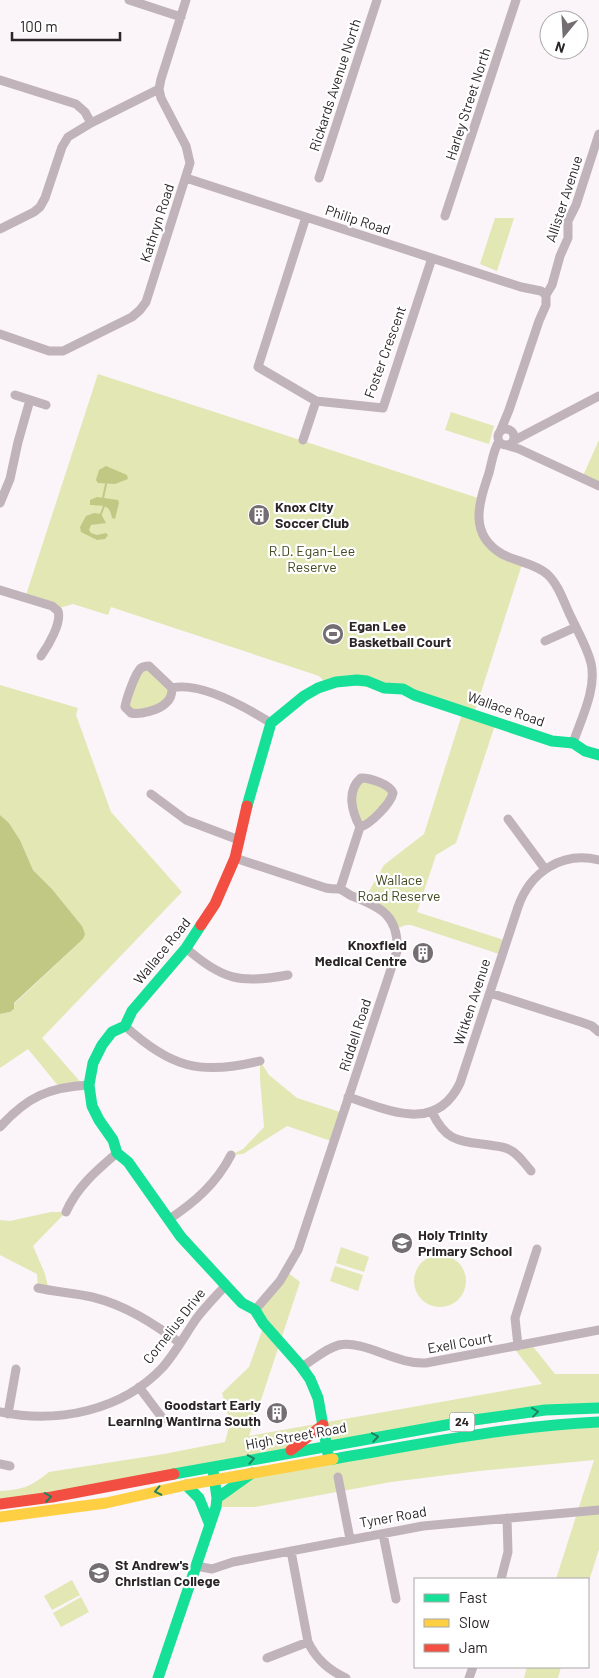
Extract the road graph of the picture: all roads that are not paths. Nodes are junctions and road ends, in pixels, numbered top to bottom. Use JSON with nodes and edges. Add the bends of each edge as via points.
{"nodes":[{"id":1,"x":129,"y":0,"type":"edge"},
{"id":2,"x":186,"y":0,"type":"edge"},
{"id":3,"x":377,"y":0,"type":"edge"},
{"id":4,"x":516,"y":0,"type":"edge"},
{"id":5,"x":181,"y":17,"type":"junction"},
{"id":6,"x":0,"y":80,"type":"edge"},
{"id":7,"x":159,"y":89,"type":"junction"},
{"id":8,"x":91,"y":123,"type":"junction"},
{"id":9,"x":599,"y":134,"type":"edge"},
{"id":10,"x":186,"y":178,"type":"junction"},
{"id":11,"x":319,"y":178,"type":"dead end"},
{"id":12,"x":445,"y":216,"type":"dead end"},
{"id":13,"x":306,"y":217,"type":"junction"},
{"id":14,"x":0,"y":229,"type":"edge"},
{"id":15,"x":432,"y":258,"type":"junction"},
{"id":16,"x":543,"y":294,"type":"junction"},
{"id":17,"x":0,"y":334,"type":"edge"},
{"id":18,"x":15,"y":395,"type":"dead end"},
{"id":19,"x":599,"y":396,"type":"edge"},
{"id":20,"x":30,"y":400,"type":"junction"},
{"id":21,"x":316,"y":401,"type":"junction"},
{"id":22,"x":46,"y":405,"type":"dead end"},
{"id":23,"x":528,"y":433,"type":"junction"},
{"id":24,"x":506,"y":438,"type":"junction"},
{"id":25,"x":303,"y":440,"type":"dead end"},
{"id":26,"x":534,"y":456,"type":"junction"},
{"id":27,"x":599,"y":486,"type":"edge"},
{"id":28,"x":0,"y":503,"type":"edge"},
{"id":29,"x":0,"y":590,"type":"edge"},
{"id":30,"x":576,"y":627,"type":"junction"},
{"id":31,"x":545,"y":641,"type":"dead end"},
{"id":32,"x":41,"y":656,"type":"dead end"},
{"id":33,"x":172,"y":688,"type":"junction"},
{"id":34,"x":271,"y":723,"type":"junction"},
{"id":35,"x":573,"y":743,"type":"junction"},
{"id":36,"x":599,"y":755,"type":"edge"},
{"id":37,"x":151,"y":794,"type":"dead end"},
{"id":38,"x":508,"y":819,"type":"dead end"},
{"id":39,"x":360,"y":827,"type":"junction"},
{"id":40,"x":239,"y":840,"type":"junction"},
{"id":41,"x":235,"y":858,"type":"junction"},
{"id":42,"x":599,"y":860,"type":"edge"},
{"id":43,"x":545,"y":869,"type":"junction"},
{"id":44,"x":340,"y":889,"type":"junction"},
{"id":45,"x":186,"y":948,"type":"junction"},
{"id":46,"x":288,"y":975,"type":"dead end"},
{"id":47,"x":490,"y":992,"type":"junction"},
{"id":48,"x":125,"y":1026,"type":"junction"},
{"id":49,"x":599,"y":1032,"type":"edge"},
{"id":50,"x":260,"y":1062,"type":"dead end"},
{"id":51,"x":89,"y":1085,"type":"junction"},
{"id":52,"x":348,"y":1097,"type":"junction"},
{"id":53,"x":432,"y":1112,"type":"junction"},
{"id":54,"x":0,"y":1127,"type":"edge"},
{"id":55,"x":117,"y":1154,"type":"junction"},
{"id":56,"x":231,"y":1155,"type":"dead end"},
{"id":57,"x":531,"y":1171,"type":"dead end"},
{"id":58,"x":66,"y":1212,"type":"dead end"},
{"id":59,"x":168,"y":1220,"type":"junction"},
{"id":60,"x":537,"y":1249,"type":"dead end"},
{"id":61,"x":226,"y":1284,"type":"junction"},
{"id":62,"x":38,"y":1288,"type":"dead end"},
{"id":63,"x":255,"y":1310,"type":"junction"},
{"id":64,"x":599,"y":1330,"type":"edge"},
{"id":65,"x":180,"y":1343,"type":"junction"},
{"id":66,"x":518,"y":1346,"type":"junction"},
{"id":67,"x":302,"y":1367,"type":"junction"},
{"id":68,"x":16,"y":1368,"type":"dead end"},
{"id":69,"x":139,"y":1386,"type":"junction"},
{"id":70,"x":599,"y":1408,"type":"edge"},
{"id":71,"x":4,"y":1413,"type":"edge"},
{"id":72,"x":163,"y":1419,"type":"dead end"},
{"id":73,"x":599,"y":1422,"type":"edge"},
{"id":74,"x":323,"y":1425,"type":"junction"},
{"id":75,"x":327,"y":1446,"type":"junction"},
{"id":76,"x":288,"y":1452,"type":"junction"},
{"id":77,"x":329,"y":1459,"type":"junction"},
{"id":78,"x":0,"y":1464,"type":"edge"},
{"id":79,"x":10,"y":1466,"type":"dead end"},
{"id":80,"x":208,"y":1467,"type":"junction"},
{"id":81,"x":252,"y":1473,"type":"junction"},
{"id":82,"x":338,"y":1477,"type":"dead end"},
{"id":83,"x":210,"y":1481,"type":"junction"},
{"id":84,"x":186,"y":1485,"type":"junction"},
{"id":85,"x":217,"y":1498,"type":"junction"},
{"id":86,"x":0,"y":1504,"type":"edge"},
{"id":87,"x":599,"y":1510,"type":"edge"},
{"id":88,"x":0,"y":1517,"type":"edge"},
{"id":89,"x":507,"y":1518,"type":"junction"},
{"id":90,"x":211,"y":1520,"type":"junction"},
{"id":91,"x":383,"y":1534,"type":"junction"},
{"id":92,"x":350,"y":1539,"type":"junction"},
{"id":93,"x":291,"y":1550,"type":"junction"},
{"id":94,"x":196,"y":1566,"type":"junction"},
{"id":95,"x":501,"y":1578,"type":"edge"},
{"id":96,"x":396,"y":1599,"type":"dead end"},
{"id":97,"x":308,"y":1642,"type":"junction"},
{"id":98,"x":267,"y":1658,"type":"dead end"},
{"id":99,"x":158,"y":1678,"type":"edge"},
{"id":100,"x":346,"y":1678,"type":"edge"}],
"edges":[{"from":1,"to":5,"type":"street"},
{"from":2,"to":5,"type":"street"},
{"from":3,"to":11,"type":"street","name":"Rickards Avenue North"},
{"from":4,"to":12,"type":"street","name":"Harley Street North"},
{"from":5,"to":7,"type":"street"},
{"from":6,"to":8,"type":"street","via":[[76,104]]},
{"from":7,"to":8,"type":"street"},
{"from":7,"to":10,"type":"street","name":"Kathryn Road","via":[[189,154]]},
{"from":8,"to":14,"type":"street","via":[[64,142],[40,207]]},
{"from":9,"to":16,"type":"street","name":"Allister Avenue","via":[[568,221],[568,238],[552,286]]},
{"from":10,"to":13,"type":"street","name":"Philip Road"},
{"from":10,"to":17,"type":"street","name":"Kathryn Road","via":[[146,302],[136,314],[63,351],[49,350]]},
{"from":13,"to":15,"type":"street","name":"Philip Road"},
{"from":13,"to":21,"type":"street","name":"Foster Crescent","via":[[258,367]]},
{"from":15,"to":16,"type":"street","name":"Philip Road"},
{"from":15,"to":21,"type":"street","name":"Foster Crescent","via":[[383,408]]},
{"from":16,"to":24,"type":"street","name":"Allister Avenue","via":[[546,304],[509,410]]},
{"from":18,"to":20,"type":"street"},
{"from":19,"to":23,"type":"street"},
{"from":20,"to":22,"type":"street"},
{"from":20,"to":28,"type":"street","via":[[10,479]]},
{"from":21,"to":25,"type":"street"},
{"from":23,"to":24,"type":"street"},
{"from":23,"to":26,"type":"street","via":[[526,444]]},
{"from":24,"to":26,"type":"street"},
{"from":24,"to":30,"type":"street","via":[[490,468],[479,508],[479,524],[496,549],[540,569],[551,579]]},
{"from":26,"to":27,"type":"street"},
{"from":29,"to":32,"type":"street","via":[[52,606],[58,611],[50,643]]},
{"from":30,"to":31,"type":"street"},
{"from":30,"to":35,"type":"street","via":[[589,657],[592,678]]},
{"from":33,"to":33,"type":"street","via":[[169,700],[160,707],[136,714],[126,710],[126,701],[141,668],[152,668]]},
{"from":33,"to":34,"type":"street","via":[[184,686],[210,693]]},
{"from":34,"to":35,"type":"main road","name":"Wallace Road","via":[[312,690],[336,682],[357,680],[403,689],[552,741]]},
{"from":34,"to":40,"type":"main road","name":"Wallace Road"},
{"from":35,"to":36,"type":"main road","name":"Wallace Road"},
{"from":37,"to":40,"type":"street","via":[[186,820]]},
{"from":38,"to":43,"type":"street"},
{"from":39,"to":39,"type":"street","via":[[350,800],[358,780],[364,778],[390,788],[393,793],[391,800],[370,823]]},
{"from":39,"to":44,"type":"street"},
{"from":40,"to":41,"type":"main road","name":"Wallace Road"},
{"from":41,"to":44,"type":"street","name":"Riddell Road","via":[[326,888]]},
{"from":41,"to":45,"type":"main road","name":"Wallace Road","via":[[215,904]]},
{"from":42,"to":43,"type":"street","name":"Witken Avenue","via":[[576,858]]},
{"from":43,"to":47,"type":"street","name":"Witken Avenue","via":[[530,883],[520,900]]},
{"from":44,"to":52,"type":"street","name":"Riddell Road","via":[[382,910],[392,921],[397,939],[397,951]]},
{"from":45,"to":46,"type":"street","via":[[215,970],[234,977],[258,980]]},
{"from":45,"to":48,"type":"main road","name":"Wallace Road","via":[[132,1011]]},
{"from":47,"to":49,"type":"street","via":[[592,1026]]},
{"from":47,"to":53,"type":"street","name":"Witken Avenue","via":[[457,1089],[446,1103]]},
{"from":48,"to":50,"type":"street","via":[[157,1052],[187,1065],[217,1069]]},
{"from":48,"to":51,"type":"main road","name":"Wallace Road","via":[[112,1032],[97,1052]]},
{"from":51,"to":54,"type":"street","via":[[60,1088],[37,1096],[15,1111]]},
{"from":51,"to":55,"type":"main road","name":"Wallace Road","via":[[95,1113],[113,1140]]},
{"from":52,"to":53,"type":"street","via":[[405,1114]]},
{"from":52,"to":63,"type":"street","name":"Riddell Road","via":[[296,1256]]},
{"from":53,"to":57,"type":"street","via":[[440,1127],[451,1137],[506,1148]]},
{"from":55,"to":58,"type":"street","via":[[84,1183]]},
{"from":55,"to":59,"type":"main road","name":"Wallace Road","via":[[128,1162]]},
{"from":56,"to":59,"type":"street","via":[[208,1190]]},
{"from":59,"to":61,"type":"main road","name":"Wallace Road"},
{"from":60,"to":66,"type":"street","via":[[514,1318]]},
{"from":61,"to":63,"type":"main road","name":"Wallace Road","via":[[242,1303]]},
{"from":61,"to":65,"type":"street","name":"Cornelius Drive"},
{"from":62,"to":65,"type":"street","via":[[92,1297],[122,1307],[150,1321]]},
{"from":63,"to":67,"type":"main road","name":"Wallace Road","via":[[262,1324]]},
{"from":64,"to":66,"type":"street","name":"Exell Court"},
{"from":65,"to":69,"type":"street","name":"Cornelius Drive","via":[[164,1365]]},
{"from":66,"to":67,"type":"street","name":"Exell Court","via":[[418,1363],[363,1347],[341,1345]]},
{"from":67,"to":74,"type":"main road","name":"Wallace Road","via":[[318,1398]]},
{"from":68,"to":71,"type":"street"},
{"from":69,"to":71,"type":"street","name":"Cornelius Drive","via":[[110,1403],[80,1413],[41,1417]]},
{"from":69,"to":72,"type":"street"},
{"from":75,"to":70,"type":"main road","name":"High Street Road","number":"24","one_way":true,"via":[[510,1415]]},
{"from":73,"to":77,"type":"main road","name":"High Street Road","number":"24","via":[[524,1427]]},
{"from":74,"to":75,"type":"main road","name":"Wallace Road"},
{"from":74,"to":76,"type":"main road"},
{"from":75,"to":76,"type":"main road","name":"High Street Road","number":"24"},
{"from":75,"to":77,"type":"main road","name":"Wallace Road"},
{"from":80,"to":76,"type":"main road","name":"High Street Road","number":"24","one_way":true},
{"from":77,"to":81,"type":"main road","name":"High Street Road","number":"24"},
{"from":78,"to":79,"type":"street"},
{"from":80,"to":83,"type":"main road"},
{"from":86,"to":80,"type":"main road","name":"High Street Road","number":"24","one_way":true},
{"from":81,"to":83,"type":"main road","name":"High Street Road","number":"24"},
{"from":81,"to":85,"type":"main road"},
{"from":82,"to":92,"type":"street"},
{"from":83,"to":84,"type":"main road","name":"High Street Road","number":"24"},
{"from":83,"to":85,"type":"main road"},
{"from":83,"to":90,"type":"main road"},
{"from":84,"to":88,"type":"main road","name":"High Street Road","number":"24","one_way":true,"via":[[106,1503]]},
{"from":84,"to":90,"type":"main road","via":[[199,1498]]},
{"from":85,"to":90,"type":"main road"},
{"from":87,"to":89,"type":"street","name":"Tyner Road"},
{"from":89,"to":91,"type":"street","name":"Tyner Road","via":[[439,1524]]},
{"from":89,"to":95,"type":"street","via":[[508,1552]]},
{"from":90,"to":94,"type":"main road"},
{"from":91,"to":92,"type":"street","name":"Tyner Road"},
{"from":91,"to":96,"type":"street"},
{"from":92,"to":93,"type":"street","name":"Tyner Road"},
{"from":93,"to":94,"type":"street","name":"Tyner Road","via":[[212,1569]]},
{"from":93,"to":97,"type":"street"},
{"from":94,"to":99,"type":"main road"},
{"from":97,"to":98,"type":"street"},
{"from":97,"to":100,"type":"street","via":[[323,1664]]}]}
